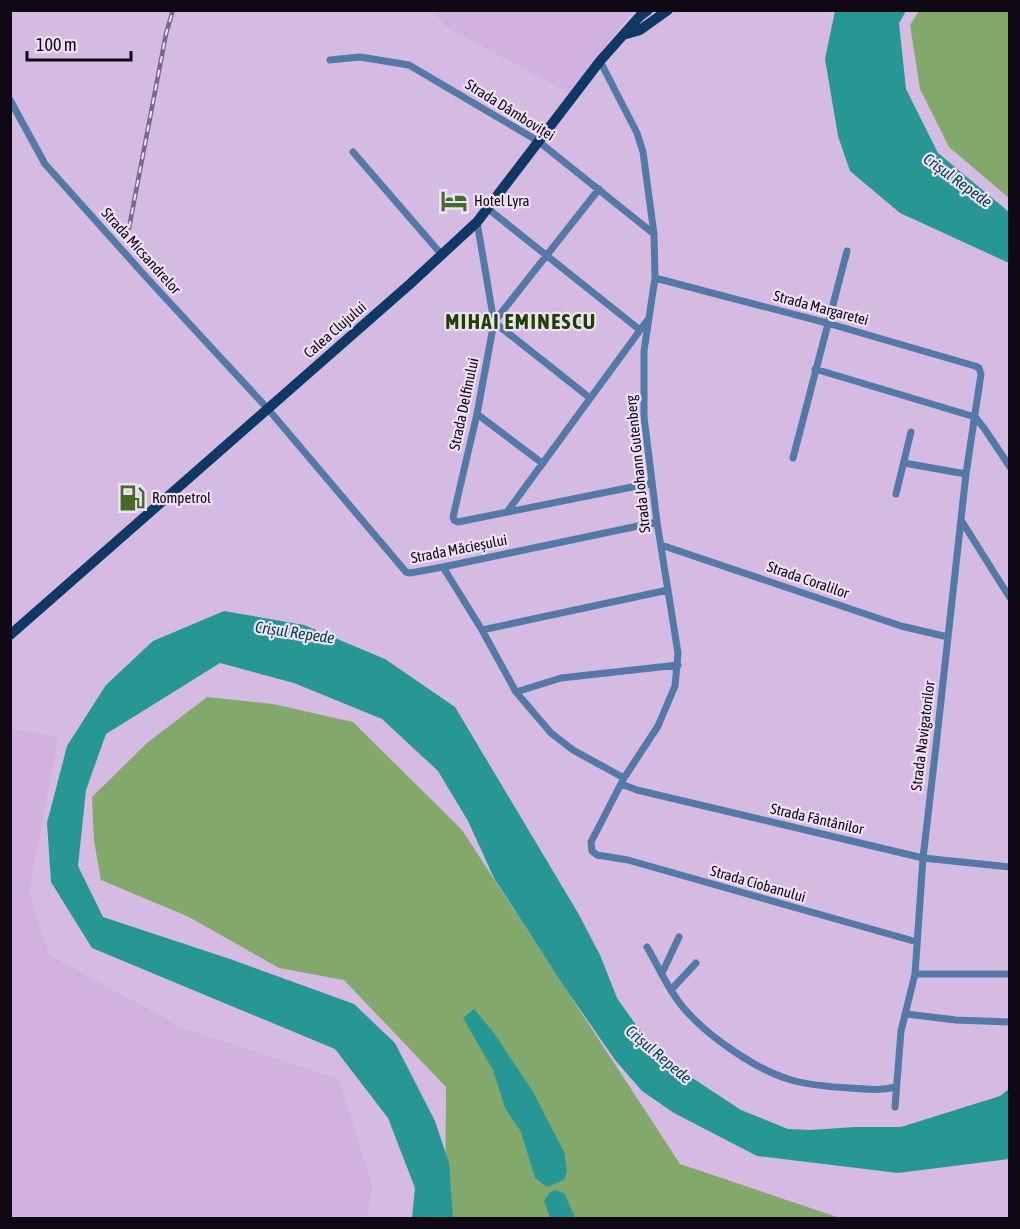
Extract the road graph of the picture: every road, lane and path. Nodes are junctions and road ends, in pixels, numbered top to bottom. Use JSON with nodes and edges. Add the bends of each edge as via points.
{"nodes":[{"id":1,"x":639,"y":10,"type":"edge"},
{"id":2,"x":648,"y":10,"type":"edge"},
{"id":3,"x":660,"y":10,"type":"edge"},
{"id":4,"x":668,"y":10,"type":"edge"},
{"id":5,"x":650,"y":23,"type":"junction"},
{"id":6,"x":623,"y":35,"type":"junction"},
{"id":7,"x":330,"y":60,"type":"dead end"},
{"id":8,"x":600,"y":61,"type":"junction"},
{"id":9,"x":10,"y":100,"type":"edge"},
{"id":10,"x":538,"y":141,"type":"junction"},
{"id":11,"x":353,"y":152,"type":"dead end"},
{"id":12,"x":599,"y":189,"type":"junction"},
{"id":13,"x":488,"y":208,"type":"junction"},
{"id":14,"x":477,"y":222,"type":"junction"},
{"id":15,"x":654,"y":234,"type":"junction"},
{"id":16,"x":847,"y":251,"type":"dead end"},
{"id":17,"x":442,"y":255,"type":"junction"},
{"id":18,"x":547,"y":256,"type":"junction"},
{"id":19,"x":655,"y":278,"type":"junction"},
{"id":20,"x":650,"y":316,"type":"junction"},
{"id":21,"x":494,"y":322,"type":"junction"},
{"id":22,"x":827,"y":323,"type":"junction"},
{"id":23,"x":640,"y":330,"type":"junction"},
{"id":24,"x":979,"y":368,"type":"joint"},
{"id":25,"x":815,"y":369,"type":"junction"},
{"id":26,"x":590,"y":398,"type":"junction"},
{"id":27,"x":268,"y":409,"type":"junction"},
{"id":28,"x":477,"y":414,"type":"junction"},
{"id":29,"x":975,"y":417,"type":"junction"},
{"id":30,"x":911,"y":432,"type":"dead end"},
{"id":31,"x":793,"y":458,"type":"dead end"},
{"id":32,"x":903,"y":463,"type":"junction"},
{"id":33,"x":542,"y":464,"type":"junction"},
{"id":34,"x":1010,"y":467,"type":"edge"},
{"id":35,"x":966,"y":474,"type":"junction"},
{"id":36,"x":652,"y":483,"type":"junction"},
{"id":37,"x":896,"y":494,"type":"dead end"},
{"id":38,"x":507,"y":512,"type":"junction"},
{"id":39,"x":961,"y":520,"type":"junction"},
{"id":40,"x":657,"y":522,"type":"junction"},
{"id":41,"x":660,"y":544,"type":"junction"},
{"id":42,"x":443,"y":567,"type":"junction"},
{"id":43,"x":668,"y":590,"type":"junction"},
{"id":44,"x":1010,"y":598,"type":"edge"},
{"id":45,"x":482,"y":630,"type":"junction"},
{"id":46,"x":10,"y":635,"type":"edge"},
{"id":47,"x":948,"y":637,"type":"junction"},
{"id":48,"x":678,"y":665,"type":"junction"},
{"id":49,"x":516,"y":692,"type":"junction"},
{"id":50,"x":622,"y":781,"type":"junction"},
{"id":51,"x":592,"y":851,"type":"joint"},
{"id":52,"x":923,"y":858,"type":"junction"},
{"id":53,"x":1010,"y":867,"type":"edge"},
{"id":54,"x":679,"y":937,"type":"dead end"},
{"id":55,"x":917,"y":942,"type":"junction"},
{"id":56,"x":647,"y":947,"type":"dead end"},
{"id":57,"x":696,"y":963,"type":"dead end"},
{"id":58,"x":662,"y":973,"type":"junction"},
{"id":59,"x":915,"y":974,"type":"junction"},
{"id":60,"x":1010,"y":975,"type":"edge"},
{"id":61,"x":671,"y":990,"type":"junction"},
{"id":62,"x":906,"y":1014,"type":"junction"},
{"id":63,"x":1010,"y":1022,"type":"edge"},
{"id":64,"x":895,"y":1087,"type":"junction"},
{"id":65,"x":895,"y":1107,"type":"dead end"}],
"edges":[{"from":1,"to":6,"type":"street","name":"Calea Clujului"},
{"from":2,"to":6,"type":"main road"},
{"from":3,"to":5,"type":"main road"},
{"from":4,"to":5,"type":"main road"},
{"from":5,"to":6,"type":"main road"},
{"from":6,"to":8,"type":"main road","name":"Calea Clujului"},
{"from":7,"to":10,"type":"street","name":"Strada Dâmboviței","via":[[360,57],[410,65]]},
{"from":8,"to":10,"type":"main road","name":"Calea Clujului"},
{"from":8,"to":15,"type":"street","name":"Strada Johann Gutenberg","via":[[643,152]]},
{"from":9,"to":27,"type":"street","name":"Strada Micsandrelor","via":[[45,164]]},
{"from":10,"to":12,"type":"street","name":"Strada Dâmboviței"},
{"from":10,"to":13,"type":"main road","name":"Calea Clujului"},
{"from":11,"to":17,"type":"street"},
{"from":12,"to":15,"type":"street","name":"Strada Dâmboviței"},
{"from":12,"to":18,"type":"street"},
{"from":13,"to":14,"type":"main road","name":"Calea Clujului"},
{"from":13,"to":18,"type":"street"},
{"from":14,"to":17,"type":"main road","name":"Calea Clujului"},
{"from":14,"to":21,"type":"street","name":"Strada Delfinului"},
{"from":15,"to":19,"type":"street","name":"Strada Johann Gutenberg"},
{"from":16,"to":22,"type":"street"},
{"from":17,"to":27,"type":"main road","name":"Calea Clujului"},
{"from":18,"to":21,"type":"street"},
{"from":18,"to":23,"type":"street"},
{"from":19,"to":20,"type":"street","name":"Strada Johann Gutenberg"},
{"from":19,"to":22,"type":"street","name":"Strada Margaretei"},
{"from":20,"to":23,"type":"street"},
{"from":20,"to":36,"type":"street","name":"Strada Johann Gutenberg","via":[[643,378]]},
{"from":21,"to":26,"type":"street"},
{"from":21,"to":28,"type":"street","name":"Strada Delfinului"},
{"from":22,"to":24,"type":"street","name":"Strada Margaretei"},
{"from":22,"to":25,"type":"street"},
{"from":23,"to":26,"type":"street"},
{"from":24,"to":29,"type":"street","name":"Strada Navigatorilor"},
{"from":25,"to":29,"type":"street"},
{"from":25,"to":31,"type":"street"},
{"from":26,"to":33,"type":"street"},
{"from":27,"to":42,"type":"street","name":"Strada Măcieșului","via":[[406,572]]},
{"from":27,"to":46,"type":"main road","name":"Calea Clujului"},
{"from":28,"to":33,"type":"street"},
{"from":28,"to":38,"type":"street","name":"Strada Delfinului","via":[[453,517],[458,522]]},
{"from":29,"to":34,"type":"street"},
{"from":29,"to":35,"type":"street","name":"Strada Navigatorilor"},
{"from":30,"to":32,"type":"street"},
{"from":32,"to":35,"type":"street"},
{"from":32,"to":37,"type":"street"},
{"from":33,"to":38,"type":"street"},
{"from":35,"to":39,"type":"street","name":"Strada Navigatorilor"},
{"from":36,"to":38,"type":"street"},
{"from":36,"to":40,"type":"street","name":"Strada Johann Gutenberg"},
{"from":39,"to":44,"type":"street"},
{"from":39,"to":47,"type":"street","name":"Strada Navigatorilor"},
{"from":40,"to":41,"type":"street","name":"Strada Johann Gutenberg"},
{"from":40,"to":42,"type":"street","name":"Strada Măcieșului"},
{"from":41,"to":43,"type":"street","name":"Strada Johann Gutenberg"},
{"from":41,"to":47,"type":"street","name":"Strada Coralilor","via":[[901,626]]},
{"from":42,"to":45,"type":"street","name":"Strada Fântânilor"},
{"from":43,"to":45,"type":"street"},
{"from":43,"to":48,"type":"street","name":"Strada Johann Gutenberg","via":[[678,639]]},
{"from":45,"to":49,"type":"street","name":"Strada Fântânilor"},
{"from":47,"to":52,"type":"street","name":"Strada Navigatorilor"},
{"from":48,"to":49,"type":"street","via":[[561,678]]},
{"from":48,"to":50,"type":"street","name":"Strada Johann Gutenberg","via":[[675,686],[658,726]]},
{"from":49,"to":50,"type":"street","name":"Strada Fântânilor","via":[[551,733]]},
{"from":50,"to":51,"type":"street","name":"Strada Johann Gutenberg","via":[[591,842]]},
{"from":50,"to":52,"type":"street","name":"Strada Fântânilor","via":[[637,790]]},
{"from":51,"to":55,"type":"street","name":"Strada Ciobanului"},
{"from":52,"to":53,"type":"street","name":"Strada Fântânilor"},
{"from":52,"to":55,"type":"street","name":"Strada Navigatorilor"},
{"from":54,"to":58,"type":"street"},
{"from":55,"to":59,"type":"street","name":"Strada Navigatorilor"},
{"from":56,"to":58,"type":"street"},
{"from":57,"to":61,"type":"street"},
{"from":58,"to":61,"type":"street"},
{"from":59,"to":60,"type":"street"},
{"from":59,"to":62,"type":"street","name":"Strada Navigatorilor"},
{"from":61,"to":64,"type":"street","via":[[708,1033],[736,1053],[791,1080],[836,1087]]},
{"from":62,"to":63,"type":"street"},
{"from":62,"to":64,"type":"street","name":"Strada Navigatorilor"},
{"from":64,"to":65,"type":"street","name":"Strada Navigatorilor"}]}
